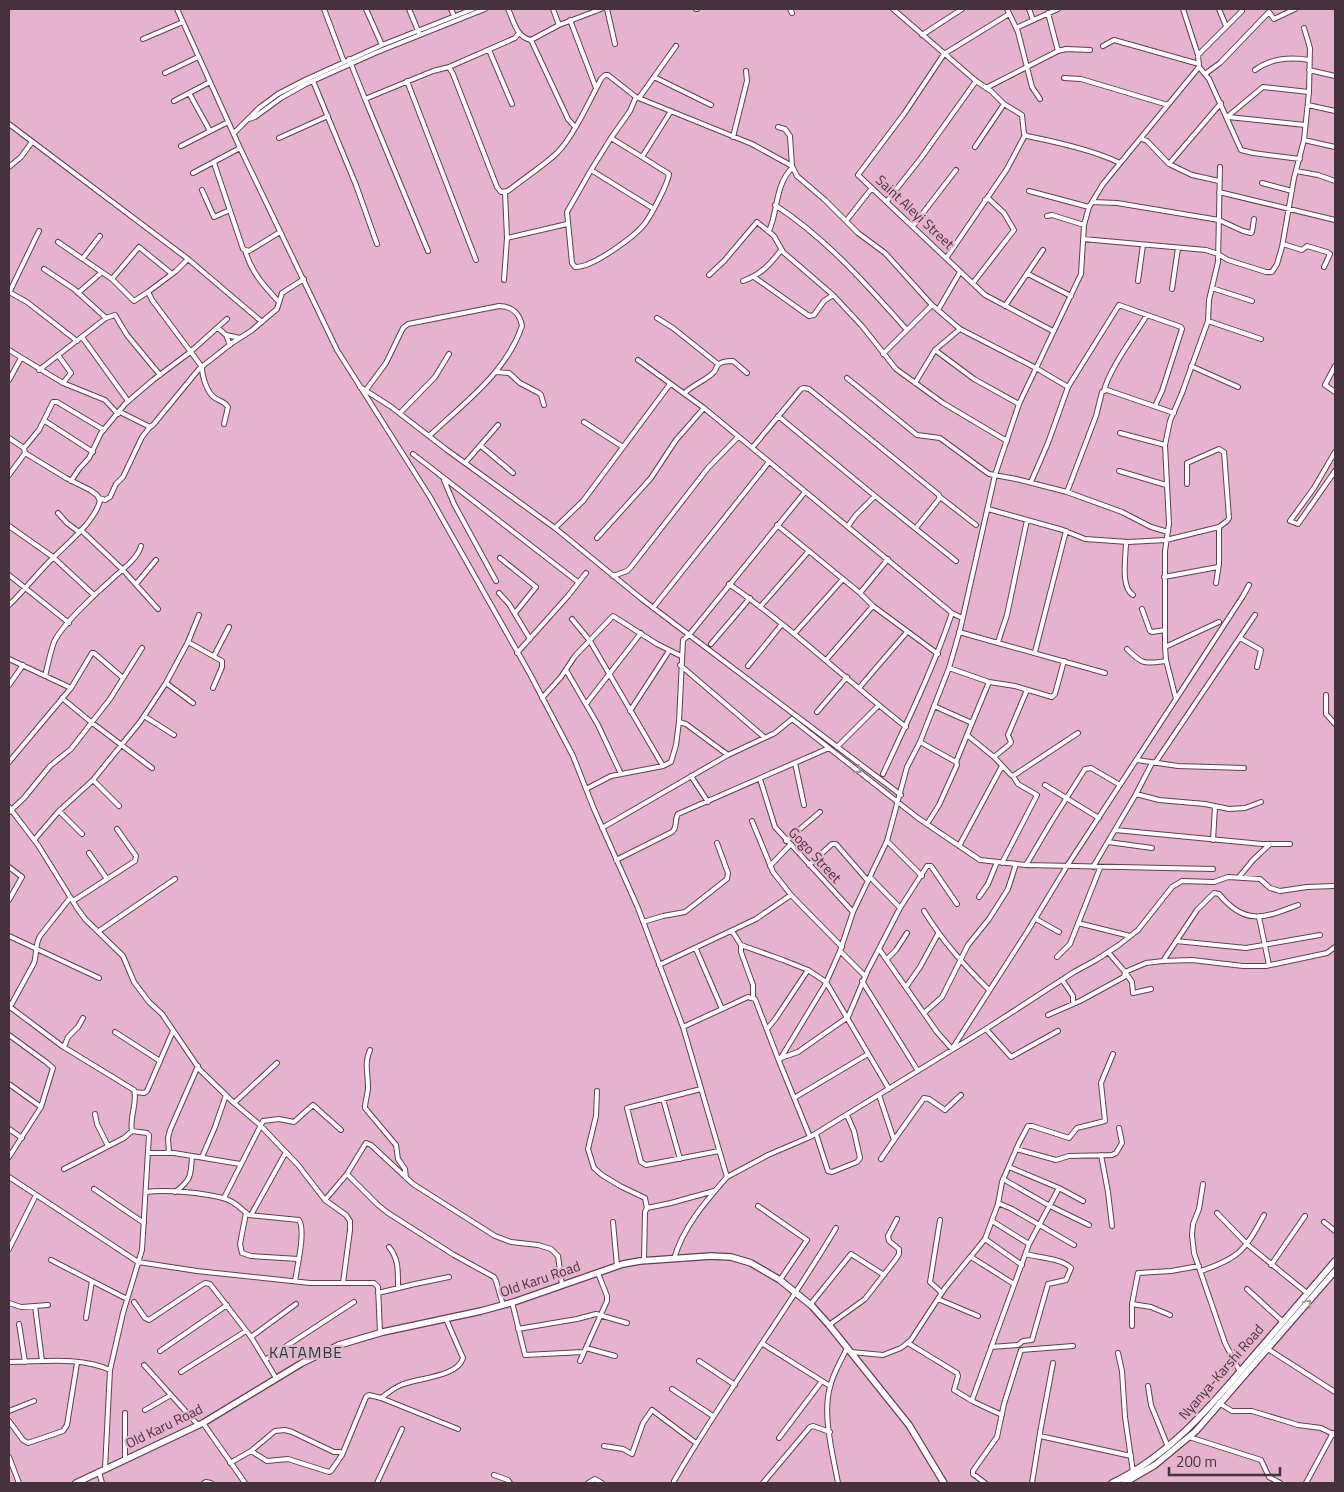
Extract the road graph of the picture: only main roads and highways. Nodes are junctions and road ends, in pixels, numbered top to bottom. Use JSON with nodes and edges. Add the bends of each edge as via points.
{"nodes":[{"id":1,"x":1335,"y":1261,"type":"edge"},
{"id":2,"x":1335,"y":1271,"type":"edge"},
{"id":3,"x":1218,"y":1402,"type":"junction"},
{"id":4,"x":76,"y":1483,"type":"edge"},
{"id":5,"x":944,"y":1483,"type":"edge"},
{"id":6,"x":1112,"y":1483,"type":"edge"},
{"id":7,"x":1124,"y":1483,"type":"edge"}],
"edges":[{"from":1,"to":3,"type":"main road","name":"Nyanya-Karshi Road"},
{"from":3,"to":2,"type":"main road","name":"Nyanya-Karshi Road","one_way":true},
{"from":3,"to":6,"type":"main road","name":"Nyanya-Karshi Road","via":[[1168,1447],[1133,1473]]},
{"from":3,"to":7,"type":"main road","name":"Nyanya-Karshi Road","via":[[1189,1437],[1154,1465]]},
{"from":4,"to":5,"type":"main road","name":"Old Karu Road","via":[[200,1424],[302,1363],[339,1345],[380,1332],[512,1302],[617,1266],[719,1256],[750,1263],[780,1280],[810,1305],[910,1425]]}]}
